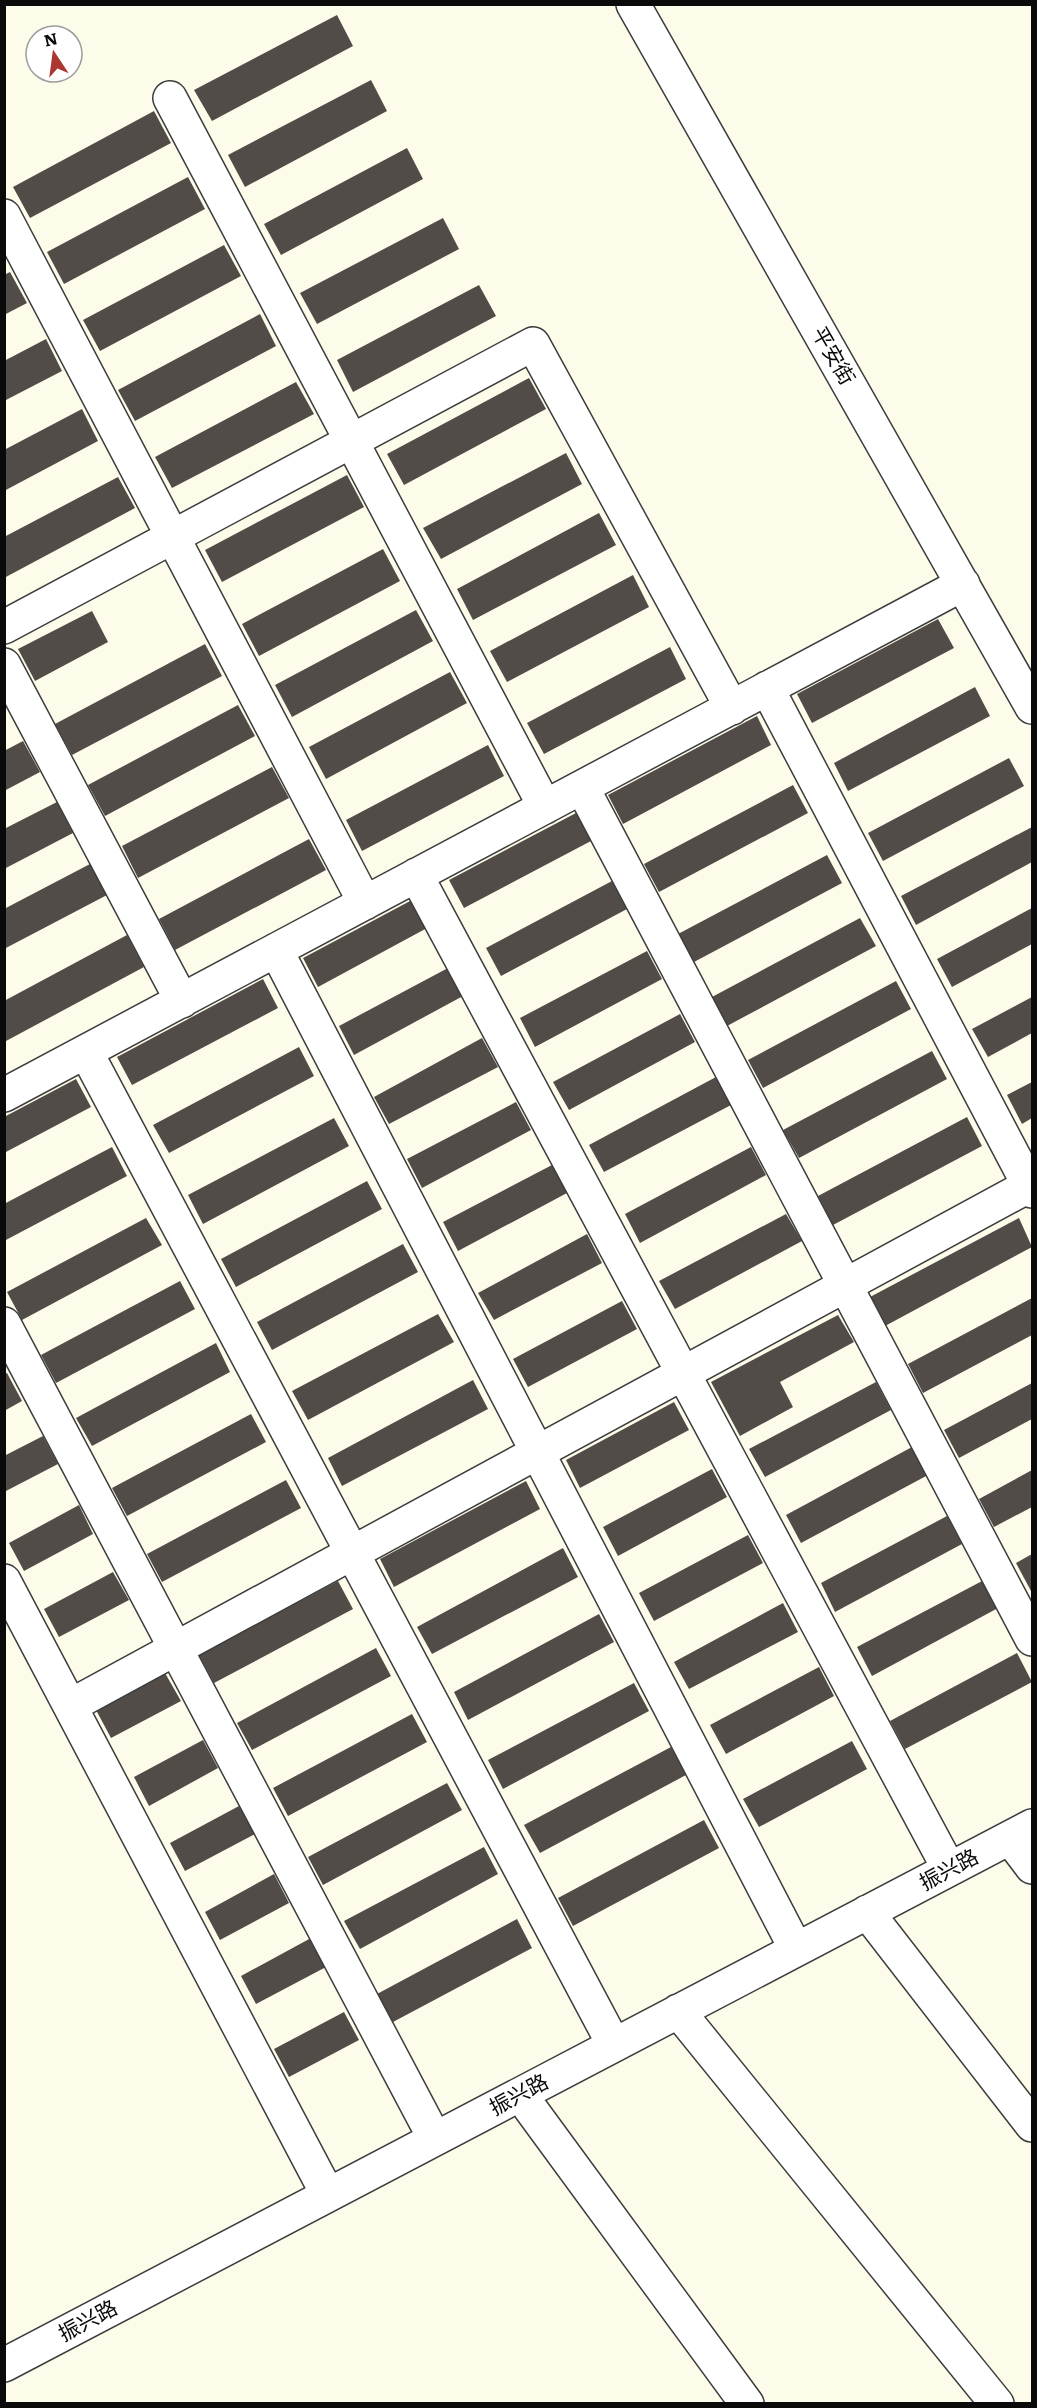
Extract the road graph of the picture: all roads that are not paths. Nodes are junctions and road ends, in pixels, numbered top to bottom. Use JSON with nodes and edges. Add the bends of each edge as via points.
{"nodes":[{"id":1,"x":633,"y":4,"type":"edge"},
{"id":2,"x":170,"y":98,"type":"dead end"},
{"id":3,"x":4,"y":216,"type":"edge"},
{"id":4,"x":352,"y":441,"type":"junction"},
{"id":5,"x":173,"y":537,"type":"junction"},
{"id":6,"x":963,"y":584,"type":"junction"},
{"id":7,"x":4,"y":627,"type":"edge"},
{"id":8,"x":4,"y":665,"type":"edge"},
{"id":9,"x":767,"y":688,"type":"junction"},
{"id":10,"x":1032,"y":707,"type":"edge"},
{"id":11,"x":732,"y":708,"type":"junction"},
{"id":12,"x":582,"y":787,"type":"junction"},
{"id":13,"x":545,"y":807,"type":"junction"},
{"id":14,"x":416,"y":875,"type":"junction"},
{"id":15,"x":365,"y":903,"type":"junction"},
{"id":16,"x":276,"y":950,"type":"junction"},
{"id":17,"x":182,"y":1001,"type":"junction"},
{"id":18,"x":86,"y":1052,"type":"junction"},
{"id":19,"x":4,"y":1095,"type":"edge"},
{"id":20,"x":1032,"y":1187,"type":"edge"},
{"id":21,"x":846,"y":1286,"type":"junction"},
{"id":22,"x":4,"y":1324,"type":"edge"},
{"id":23,"x":683,"y":1374,"type":"junction"},
{"id":24,"x":537,"y":1453,"type":"junction"},
{"id":25,"x":352,"y":1553,"type":"junction"},
{"id":26,"x":4,"y":1581,"type":"edge"},
{"id":27,"x":1032,"y":1639,"type":"edge"},
{"id":28,"x":176,"y":1648,"type":"junction"},
{"id":29,"x":70,"y":1706,"type":"junction"},
{"id":30,"x":1021,"y":1832,"type":"edge"},
{"id":31,"x":1032,"y":1867,"type":"edge"},
{"id":32,"x":949,"y":1869,"type":"junction"},
{"id":33,"x":867,"y":1912,"type":"junction"},
{"id":34,"x":796,"y":1949,"type":"junction"},
{"id":35,"x":678,"y":2011,"type":"junction"},
{"id":36,"x":614,"y":2045,"type":"junction"},
{"id":37,"x":530,"y":2108,"type":"dead end"},
{"id":38,"x":1032,"y":2125,"type":"edge"},
{"id":39,"x":435,"y":2139,"type":"junction"},
{"id":40,"x":328,"y":2195,"type":"junction"},
{"id":41,"x":4,"y":2365,"type":"edge"},
{"id":42,"x":747,"y":2403,"type":"edge"},
{"id":43,"x":997,"y":2403,"type":"edge"}],
"edges":[{"from":1,"to":6,"type":"street","name":"平安街"},
{"from":2,"to":4,"type":"street"},
{"from":3,"to":5,"type":"street"},
{"from":4,"to":5,"type":"street"},
{"from":4,"to":11,"type":"street","via":[[533,344]]},
{"from":4,"to":13,"type":"street"},
{"from":5,"to":7,"type":"street"},
{"from":5,"to":15,"type":"street"},
{"from":6,"to":9,"type":"street"},
{"from":6,"to":10,"type":"street","name":"平安街"},
{"from":8,"to":17,"type":"street"},
{"from":9,"to":11,"type":"street"},
{"from":9,"to":20,"type":"street"},
{"from":11,"to":12,"type":"street"},
{"from":12,"to":13,"type":"street"},
{"from":12,"to":21,"type":"street"},
{"from":13,"to":14,"type":"street"},
{"from":14,"to":15,"type":"street"},
{"from":14,"to":23,"type":"street"},
{"from":15,"to":16,"type":"street"},
{"from":16,"to":17,"type":"street"},
{"from":16,"to":24,"type":"street"},
{"from":17,"to":18,"type":"street"},
{"from":18,"to":19,"type":"street"},
{"from":18,"to":25,"type":"street"},
{"from":20,"to":21,"type":"street"},
{"from":21,"to":23,"type":"street"},
{"from":21,"to":27,"type":"street"},
{"from":22,"to":28,"type":"street"},
{"from":23,"to":24,"type":"street"},
{"from":23,"to":32,"type":"street"},
{"from":24,"to":25,"type":"street"},
{"from":24,"to":34,"type":"street"},
{"from":25,"to":28,"type":"street"},
{"from":25,"to":36,"type":"street"},
{"from":26,"to":29,"type":"street"},
{"from":28,"to":29,"type":"street"},
{"from":28,"to":39,"type":"street"},
{"from":29,"to":40,"type":"street"},
{"from":30,"to":31,"type":"street"},
{"from":30,"to":32,"type":"street","name":"振兴路"},
{"from":32,"to":33,"type":"street","name":"振兴路"},
{"from":33,"to":34,"type":"street","name":"振兴路"},
{"from":33,"to":38,"type":"street"},
{"from":34,"to":35,"type":"street","name":"振兴路"},
{"from":35,"to":36,"type":"street","name":"振兴路"},
{"from":35,"to":43,"type":"street"},
{"from":36,"to":39,"type":"street","name":"振兴路"},
{"from":37,"to":42,"type":"street"},
{"from":39,"to":40,"type":"street","name":"振兴路"},
{"from":40,"to":41,"type":"street","name":"振兴路"}]}
